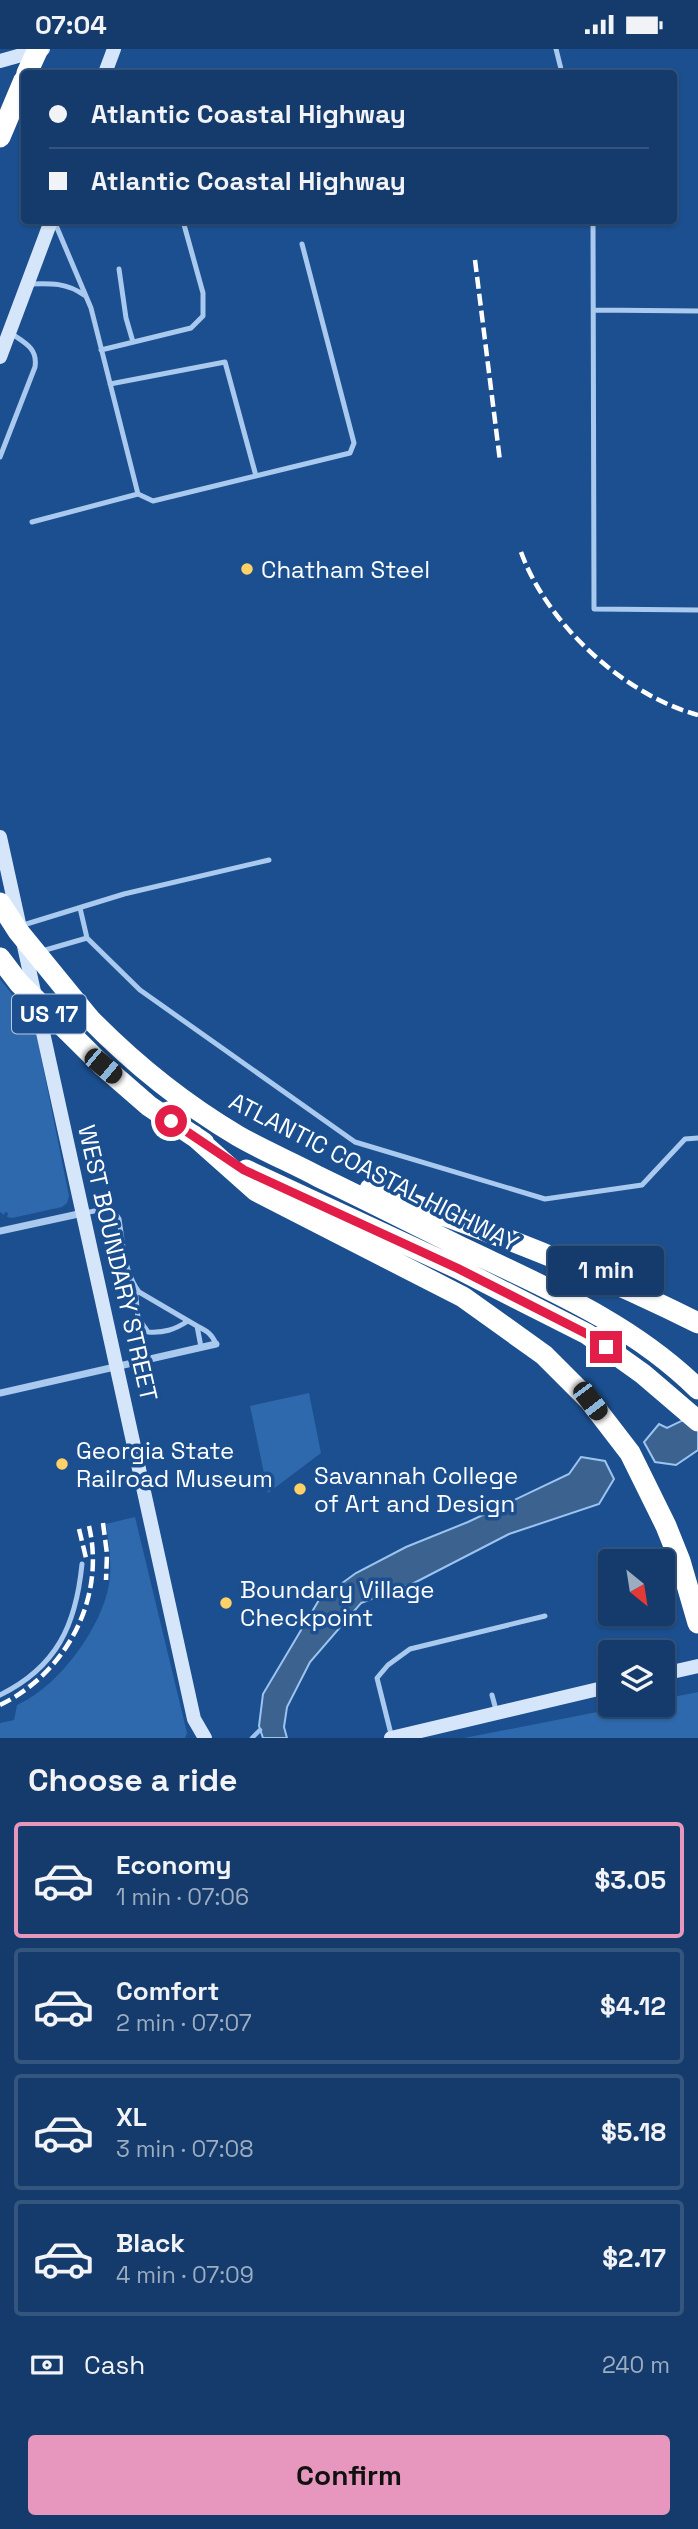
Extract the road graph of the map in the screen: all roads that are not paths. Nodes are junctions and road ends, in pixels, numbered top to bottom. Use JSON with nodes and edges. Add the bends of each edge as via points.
{"nodes":[{"id":1,"x":38,"y":49,"type":"edge"},
{"id":2,"x":44,"y":49,"type":"edge"},
{"id":3,"x":114,"y":49,"type":"edge"},
{"id":4,"x":556,"y":49,"type":"edge"},
{"id":5,"x":0,"y":61,"type":"edge"},
{"id":6,"x":28,"y":70,"type":"edge"},
{"id":7,"x":106,"y":70,"type":"edge"},
{"id":8,"x":561,"y":70,"type":"edge"},
{"id":9,"x":21,"y":88,"type":"edge"},
{"id":10,"x":4,"y":131,"type":"edge"},
{"id":11,"x":51,"y":224,"type":"edge"},
{"id":12,"x":53,"y":224,"type":"edge"},
{"id":13,"x":184,"y":224,"type":"edge"},
{"id":14,"x":593,"y":224,"type":"edge"},
{"id":15,"x":302,"y":244,"type":"dead end"},
{"id":16,"x":119,"y":269,"type":"dead end"},
{"id":17,"x":27,"y":285,"type":"junction"},
{"id":18,"x":86,"y":297,"type":"junction"},
{"id":19,"x":595,"y":310,"type":"junction"},
{"id":20,"x":698,"y":311,"type":"edge"},
{"id":21,"x":9,"y":332,"type":"junction"},
{"id":22,"x":133,"y":342,"type":"junction"},
{"id":23,"x":101,"y":349,"type":"junction"},
{"id":24,"x":0,"y":357,"type":"edge"},
{"id":25,"x":110,"y":384,"type":"junction"},
{"id":26,"x":0,"y":457,"type":"edge"},
{"id":27,"x":256,"y":476,"type":"junction"},
{"id":28,"x":138,"y":493,"type":"junction"},
{"id":29,"x":32,"y":522,"type":"dead end"},
{"id":30,"x":698,"y":610,"type":"edge"},
{"id":31,"x":0,"y":837,"type":"edge"},
{"id":32,"x":269,"y":860,"type":"dead end"},
{"id":33,"x":80,"y":908,"type":"junction"},
{"id":34,"x":12,"y":914,"type":"edge"},
{"id":35,"x":0,"y":918,"type":"edge"},
{"id":36,"x":87,"y":938,"type":"junction"},
{"id":37,"x":27,"y":955,"type":"junction"},
{"id":38,"x":0,"y":958,"type":"edge"},
{"id":39,"x":193,"y":1135,"type":"junction"},
{"id":40,"x":698,"y":1138,"type":"edge"},
{"id":41,"x":289,"y":1161,"type":"junction"},
{"id":42,"x":83,"y":1213,"type":"junction"},
{"id":43,"x":0,"y":1231,"type":"edge"},
{"id":44,"x":135,"y":1286,"type":"junction"},
{"id":45,"x":188,"y":1321,"type":"junction"},
{"id":46,"x":698,"y":1323,"type":"edge"},
{"id":47,"x":197,"y":1327,"type":"junction"},
{"id":48,"x":216,"y":1344,"type":"joint"},
{"id":49,"x":201,"y":1347,"type":"junction"},
{"id":50,"x":117,"y":1366,"type":"junction"},
{"id":51,"x":698,"y":1389,"type":"edge"},
{"id":52,"x":0,"y":1393,"type":"edge"},
{"id":53,"x":698,"y":1421,"type":"edge"},
{"id":54,"x":82,"y":1564,"type":"dead end"},
{"id":55,"x":545,"y":1616,"type":"dead end"},
{"id":56,"x":698,"y":1623,"type":"edge"},
{"id":57,"x":698,"y":1666,"type":"edge"},
{"id":58,"x":675,"y":1671,"type":"edge"},
{"id":59,"x":598,"y":1689,"type":"edge"},
{"id":60,"x":0,"y":1695,"type":"edge"},
{"id":61,"x":492,"y":1695,"type":"dead end"},
{"id":62,"x":496,"y":1713,"type":"junction"},
{"id":63,"x":205,"y":1738,"type":"edge"},
{"id":64,"x":391,"y":1738,"type":"edge"}],
"edges":[{"from":1,"to":6,"type":"highway","bridge":true},
{"from":2,"to":5,"type":"main road"},
{"from":3,"to":7,"type":"main road"},
{"from":4,"to":8,"type":"lane"},
{"from":9,"to":10,"type":"highway"},
{"from":11,"to":17,"type":"main road"},
{"from":12,"to":18,"type":"lane"},
{"from":13,"to":22,"type":"lane","via":[[203,293],[203,316],[191,328]]},
{"from":14,"to":19,"type":"lane"},
{"from":15,"to":27,"type":"lane","via":[[354,443],[349,453]]},
{"from":16,"to":22,"type":"lane"},
{"from":17,"to":18,"type":"lane","via":[[63,285]]},
{"from":17,"to":21,"type":"main road"},
{"from":18,"to":23,"type":"lane"},
{"from":19,"to":20,"type":"lane"},
{"from":19,"to":30,"type":"lane","via":[[594,609]]},
{"from":21,"to":24,"type":"main road"},
{"from":21,"to":26,"type":"lane","via":[[31,347],[36,359]]},
{"from":22,"to":23,"type":"lane"},
{"from":23,"to":25,"type":"lane"},
{"from":25,"to":27,"type":"lane","via":[[225,362]]},
{"from":25,"to":28,"type":"lane"},
{"from":27,"to":28,"type":"lane","via":[[153,501]]},
{"from":28,"to":29,"type":"lane"},
{"from":31,"to":34,"type":"main road","name":"WEST BOUNDARY STREET"},
{"from":32,"to":33,"type":"lane"},
{"from":33,"to":34,"type":"lane"},
{"from":33,"to":36,"type":"lane"},
{"from":34,"to":35,"type":"street"},
{"from":34,"to":37,"type":"main road","name":"WEST BOUNDARY STREET"},
{"from":34,"to":41,"type":"highway","name":"ATLANTIC COASTAL HIGHWAY","number":"US 17","bridge":true,"via":[[18,931],[116,1045],[197,1110]]},
{"from":36,"to":37,"type":"lane"},
{"from":36,"to":40,"type":"lane","via":[[140,990],[355,1142],[545,1199],[642,1185],[685,1139]]},
{"from":37,"to":42,"type":"main road","name":"WEST BOUNDARY STREET"},
{"from":38,"to":39,"type":"highway","name":"ATLANTIC COASTAL HIGHWAY","number":"US 17","bridge":true,"via":[[19,983],[103,1066]]},
{"from":39,"to":53,"type":"highway","name":"ATLANTIC COASTAL HIGHWAY","number":"US 17","via":[[244,1170],[587,1334]]},
{"from":39,"to":56,"type":"highway","via":[[256,1191],[463,1297],[544,1355],[590,1401],[630,1453],[666,1526]]},
{"from":41,"to":46,"type":"highway","via":[[551,1256]]},
{"from":41,"to":51,"type":"highway","name":"ATLANTIC COASTAL HIGHWAY","number":"US 17","via":[[575,1300],[679,1370]]},
{"from":42,"to":43,"type":"street"},
{"from":42,"to":44,"type":"lane","via":[[106,1209],[115,1213]]},
{"from":42,"to":50,"type":"main road","name":"WEST BOUNDARY STREET"},
{"from":44,"to":45,"type":"lane"},
{"from":44,"to":45,"type":"lane","via":[[138,1318],[148,1332],[163,1333]]},
{"from":45,"to":47,"type":"lane"},
{"from":47,"to":48,"type":"lane","via":[[207,1331]]},
{"from":47,"to":49,"type":"lane"},
{"from":48,"to":49,"type":"street"},
{"from":49,"to":50,"type":"street"},
{"from":50,"to":52,"type":"street"},
{"from":50,"to":63,"type":"main road","name":"WEST BOUNDARY STREET","via":[[194,1719]]},
{"from":54,"to":60,"type":"lane","via":[[79,1596],[61,1644],[32,1676]]},
{"from":55,"to":64,"type":"lane","via":[[410,1649],[388,1665],[377,1678]]},
{"from":57,"to":58,"type":"main road"},
{"from":59,"to":62,"type":"main road"},
{"from":61,"to":62,"type":"lane"},
{"from":62,"to":64,"type":"main road"}]}
